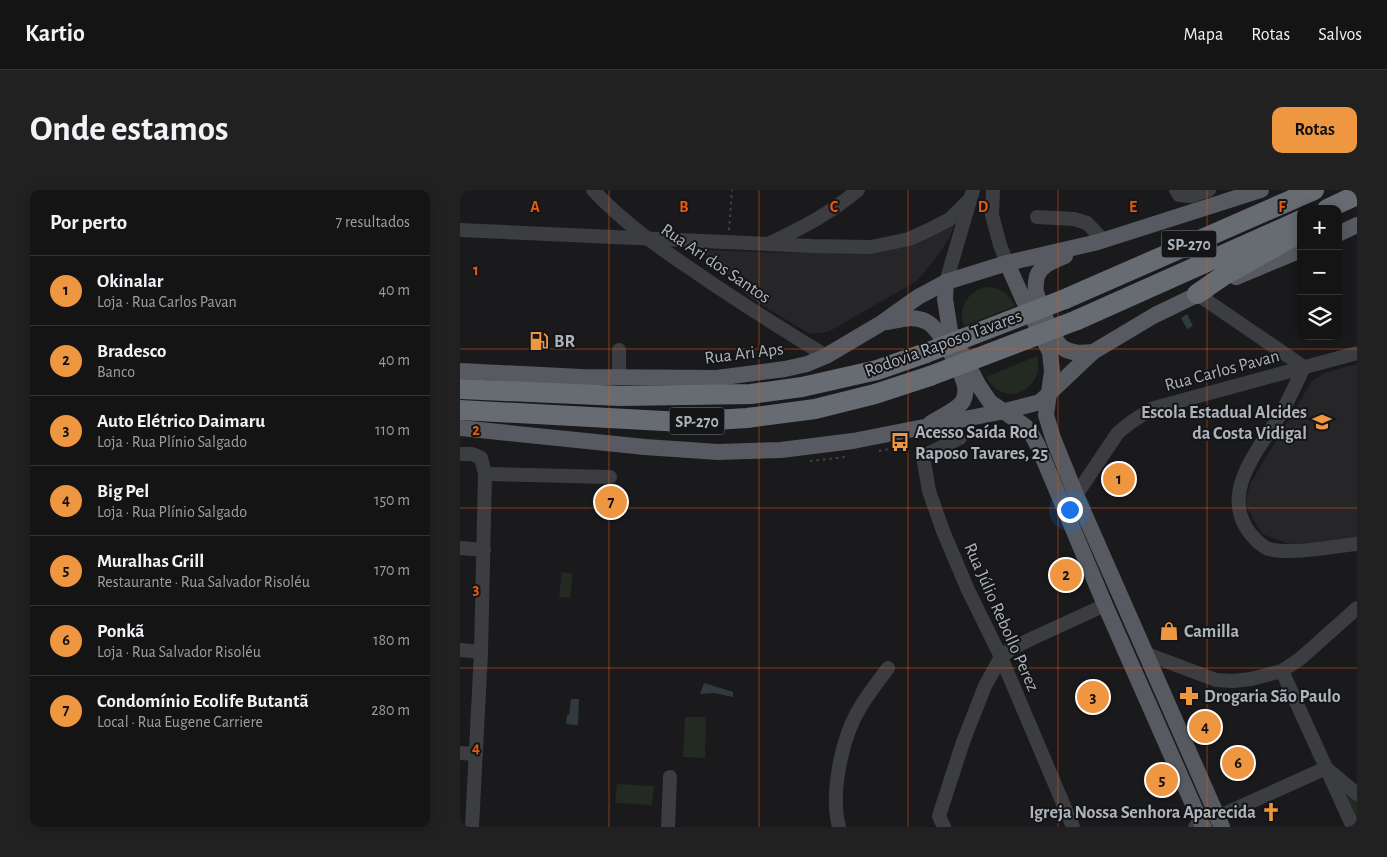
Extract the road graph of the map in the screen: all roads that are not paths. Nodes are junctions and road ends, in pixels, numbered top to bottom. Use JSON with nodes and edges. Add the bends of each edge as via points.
{"nodes":[{"id":1,"x":592,"y":190,"type":"edge"},
{"id":2,"x":858,"y":190,"type":"edge"},
{"id":3,"x":992,"y":190,"type":"edge"},
{"id":4,"x":1209,"y":190,"type":"edge"},
{"id":5,"x":1262,"y":190,"type":"edge"},
{"id":6,"x":1314,"y":190,"type":"edge"},
{"id":7,"x":1178,"y":193,"type":"edge"},
{"id":8,"x":971,"y":195,"type":"edge"},
{"id":9,"x":1357,"y":196,"type":"edge"},
{"id":10,"x":1336,"y":205,"type":"edge"},
{"id":11,"x":1342,"y":206,"type":"edge"},
{"id":12,"x":1037,"y":217,"type":"dead end"},
{"id":13,"x":1297,"y":222,"type":"edge"},
{"id":14,"x":1357,"y":226,"type":"edge"},
{"id":15,"x":460,"y":230,"type":"edge"},
{"id":16,"x":1342,"y":232,"type":"edge"},
{"id":17,"x":1297,"y":235,"type":"edge"},
{"id":18,"x":645,"y":238,"type":"junction"},
{"id":19,"x":1101,"y":241,"type":"junction"},
{"id":20,"x":767,"y":244,"type":"junction"},
{"id":21,"x":1297,"y":252,"type":"edge"},
{"id":22,"x":1007,"y":263,"type":"junction"},
{"id":23,"x":946,"y":282,"type":"junction"},
{"id":24,"x":1197,"y":294,"type":"junction"},
{"id":25,"x":880,"y":324,"type":"junction"},
{"id":26,"x":619,"y":350,"type":"dead end"},
{"id":27,"x":1093,"y":352,"type":"junction"},
{"id":28,"x":1357,"y":353,"type":"edge"},
{"id":29,"x":826,"y":356,"type":"junction"},
{"id":30,"x":1304,"y":367,"type":"junction"},
{"id":31,"x":460,"y":371,"type":"edge"},
{"id":32,"x":619,"y":378,"type":"junction"},
{"id":33,"x":460,"y":389,"type":"edge"},
{"id":34,"x":1049,"y":395,"type":"junction"},
{"id":35,"x":460,"y":410,"type":"edge"},
{"id":36,"x":1006,"y":411,"type":"junction"},
{"id":37,"x":460,"y":428,"type":"edge"},
{"id":38,"x":924,"y":428,"type":"junction"},
{"id":39,"x":960,"y":438,"type":"dead end"},
{"id":40,"x":460,"y":454,"type":"edge"},
{"id":41,"x":484,"y":469,"type":"junction"},
{"id":42,"x":610,"y":478,"type":"dead end"},
{"id":43,"x":1076,"y":496,"type":"junction"},
{"id":44,"x":1357,"y":544,"type":"edge"},
{"id":45,"x":460,"y":548,"type":"edge"},
{"id":46,"x":484,"y":550,"type":"junction"},
{"id":47,"x":1105,"y":605,"type":"junction"},
{"id":48,"x":1357,"y":608,"type":"edge"},
{"id":49,"x":460,"y":650,"type":"edge"},
{"id":50,"x":481,"y":652,"type":"junction"},
{"id":51,"x":1147,"y":654,"type":"junction"},
{"id":52,"x":1000,"y":656,"type":"junction"},
{"id":53,"x":888,"y":668,"type":"dead end"},
{"id":54,"x":1282,"y":670,"type":"junction"},
{"id":55,"x":460,"y":753,"type":"edge"},
{"id":56,"x":476,"y":754,"type":"junction"},
{"id":57,"x":1326,"y":768,"type":"junction"},
{"id":58,"x":670,"y":777,"type":"dead end"},
{"id":59,"x":1357,"y":794,"type":"edge"},
{"id":60,"x":1220,"y":822,"type":"edge"},
{"id":61,"x":940,"y":823,"type":"edge"},
{"id":62,"x":1200,"y":826,"type":"edge"},
{"id":63,"x":472,"y":827,"type":"edge"},
{"id":64,"x":668,"y":827,"type":"edge"},
{"id":65,"x":839,"y":827,"type":"edge"},
{"id":66,"x":1074,"y":827,"type":"edge"},
{"id":67,"x":1353,"y":827,"type":"edge"}],
"edges":[{"from":1,"to":18,"type":"street","name":"Rua Ari dos Santos"},
{"from":2,"to":20,"type":"street","via":[[823,216]]},
{"from":3,"to":22,"type":"street","via":[[992,215]]},
{"from":4,"to":7,"type":"street","via":[[1191,196]]},
{"from":5,"to":19,"type":"main road"},
{"from":6,"to":33,"type":"highway","name":"Rodovia Raposo Tavares","number":"SP-270","bridge":true,"via":[[1065,298],[877,370],[751,394],[621,396]]},
{"from":8,"to":20,"type":"street","via":[[950,219],[909,239],[889,244],[852,248]]},
{"from":8,"to":23,"type":"street"},
{"from":9,"to":10,"type":"highway"},
{"from":9,"to":11,"type":"highway"},
{"from":12,"to":19,"type":"street","via":[[1087,222]]},
{"from":13,"to":35,"type":"highway","name":"Rodovia Raposo Tavares","number":"SP-270","bridge":true,"via":[[1076,320],[930,376],[815,409],[682,422]]},
{"from":14,"to":16,"type":"main road"},
{"from":15,"to":18,"type":"street"},
{"from":17,"to":24,"type":"highway"},
{"from":18,"to":20,"type":"street"},
{"from":18,"to":29,"type":"street","name":"Rua Ari dos Santos"},
{"from":19,"to":22,"type":"main road","name":"Rua Ari Aps"},
{"from":19,"to":27,"type":"main road","via":[[1049,263],[1042,268],[1036,282],[1036,292],[1061,347],[1076,353]]},
{"from":21,"to":24,"type":"main road"},
{"from":22,"to":23,"type":"main road","name":"Rua Ari Aps"},
{"from":22,"to":34,"type":"main road","via":[[1050,352]]},
{"from":23,"to":25,"type":"main road","name":"Rua Ari Aps"},
{"from":23,"to":36,"type":"main road","via":[[944,298],[950,330],[985,395],[990,402]]},
{"from":24,"to":27,"type":"main road"},
{"from":24,"to":30,"type":"street"},
{"from":25,"to":29,"type":"main road","name":"Rua Ari Aps"},
{"from":25,"to":38,"type":"main road","via":[[916,318],[934,326],[964,382],[964,399],[960,404]]},
{"from":26,"to":32,"type":"street"},
{"from":27,"to":34,"type":"main road"},
{"from":28,"to":30,"type":"street","name":"Rua Carlos Pavan"},
{"from":29,"to":32,"type":"main road","name":"Rua Ari Aps","via":[[807,364],[749,375]]},
{"from":30,"to":43,"type":"street","name":"Rua Carlos Pavan","via":[[1154,408],[1137,417],[1117,434]]},
{"from":30,"to":44,"type":"street","via":[[1283,410],[1242,478],[1237,496],[1239,512],[1256,542],[1269,548],[1288,551]]},
{"from":31,"to":32,"type":"main road","name":"Rua Ari Aps"},
{"from":34,"to":36,"type":"main road","via":[[1040,402]]},
{"from":34,"to":43,"type":"main road","via":[[1046,415],[1050,430]]},
{"from":36,"to":38,"type":"main road"},
{"from":36,"to":47,"type":"main road","via":[[1025,426],[1038,446]]},
{"from":37,"to":38,"type":"main road","via":[[718,452],[817,446]]},
{"from":39,"to":52,"type":"street","name":"Rua Júlio Rebollo Perez","via":[[924,456],[929,491],[968,590]]},
{"from":40,"to":41,"type":"street","via":[[481,458]]},
{"from":41,"to":42,"type":"street"},
{"from":41,"to":46,"type":"street"},
{"from":43,"to":51,"type":"main road"},
{"from":45,"to":46,"type":"street"},
{"from":46,"to":50,"type":"street"},
{"from":47,"to":52,"type":"street"},
{"from":47,"to":62,"type":"main road"},
{"from":48,"to":54,"type":"street","via":[[1302,658]]},
{"from":49,"to":50,"type":"street"},
{"from":50,"to":56,"type":"street"},
{"from":51,"to":54,"type":"street","via":[[1216,680],[1251,679]]},
{"from":51,"to":60,"type":"main road"},
{"from":52,"to":61,"type":"street","via":[[963,742]]},
{"from":52,"to":66,"type":"street","name":"Rua Júlio Rebollo Perez"},
{"from":53,"to":65,"type":"street","via":[[860,707],[851,726],[837,784]]},
{"from":54,"to":57,"type":"street"},
{"from":55,"to":56,"type":"street"},
{"from":56,"to":63,"type":"street"},
{"from":57,"to":59,"type":"street"},
{"from":57,"to":60,"type":"street"},
{"from":57,"to":67,"type":"street"},
{"from":58,"to":64,"type":"street"},
{"from":60,"to":62,"type":"street"}]}
